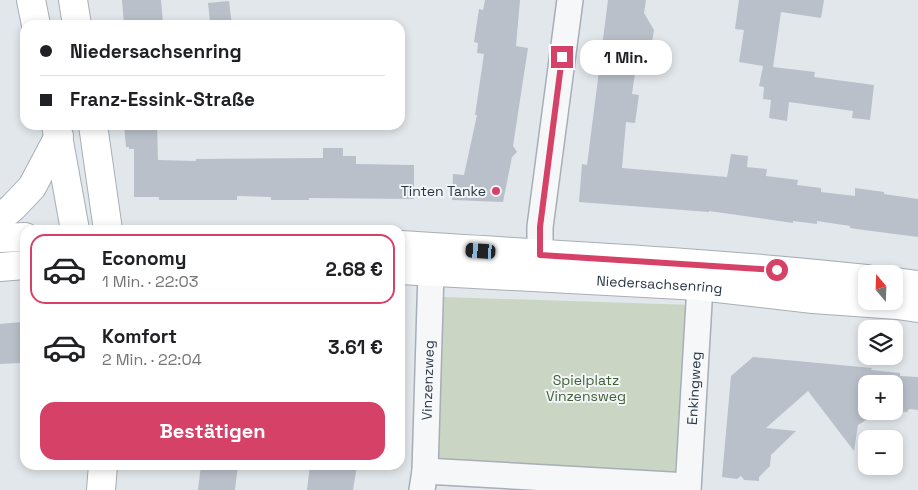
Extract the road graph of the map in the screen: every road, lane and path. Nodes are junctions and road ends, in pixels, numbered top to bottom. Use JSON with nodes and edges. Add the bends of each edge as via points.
{"nodes":[{"id":1,"x":31,"y":0,"type":"edge"},
{"id":2,"x":73,"y":0,"type":"edge"},
{"id":3,"x":570,"y":0,"type":"edge"},
{"id":4,"x":35,"y":20,"type":"edge"},
{"id":5,"x":76,"y":20,"type":"edge"},
{"id":6,"x":58,"y":130,"type":"edge"},
{"id":7,"x":94,"y":130,"type":"edge"},
{"id":8,"x":0,"y":218,"type":"edge"},
{"id":9,"x":74,"y":225,"type":"edge"},
{"id":10,"x":107,"y":225,"type":"edge"},
{"id":11,"x":20,"y":237,"type":"edge"},
{"id":12,"x":0,"y":238,"type":"edge"},
{"id":13,"x":405,"y":245,"type":"edge"},
{"id":14,"x":540,"y":255,"type":"junction"},
{"id":15,"x":20,"y":265,"type":"edge"},
{"id":16,"x":0,"y":267,"type":"edge"},
{"id":17,"x":405,"y":270,"type":"edge"},
{"id":18,"x":431,"y":271,"type":"junction"},
{"id":19,"x":858,"y":278,"type":"edge"},
{"id":20,"x":903,"y":283,"type":"edge"},
{"id":21,"x":918,"y":285,"type":"edge"},
{"id":22,"x":700,"y":286,"type":"junction"},
{"id":23,"x":918,"y":308,"type":"edge"},
{"id":24,"x":102,"y":470,"type":"edge"},
{"id":25,"x":424,"y":480,"type":"edge"},
{"id":26,"x":688,"y":488,"type":"edge"},
{"id":27,"x":101,"y":490,"type":"edge"}],
"edges":[{"from":1,"to":4,"type":"main road"},
{"from":2,"to":5,"type":"main road"},
{"from":3,"to":14,"type":"street","via":[[540,227]]},
{"from":6,"to":8,"type":"main road","via":[[32,187]]},
{"from":6,"to":9,"type":"main road"},
{"from":7,"to":10,"type":"main road"},
{"from":11,"to":12,"type":"main road"},
{"from":13,"to":14,"type":"main road","name":"Niedersachsenring"},
{"from":14,"to":19,"type":"main road","name":"Niedersachsenring"},
{"from":15,"to":16,"type":"main road"},
{"from":17,"to":18,"type":"main road","name":"Niedersachsenring"},
{"from":18,"to":22,"type":"main road","name":"Niedersachsenring"},
{"from":18,"to":25,"type":"street","name":"Vinzenzweg"},
{"from":20,"to":21,"type":"main road"},
{"from":22,"to":23,"type":"main road","name":"Niedersachsenring"},
{"from":22,"to":26,"type":"street","name":"Enkingweg"},
{"from":24,"to":27,"type":"main road"},
{"from":25,"to":26,"type":"street"}]}
